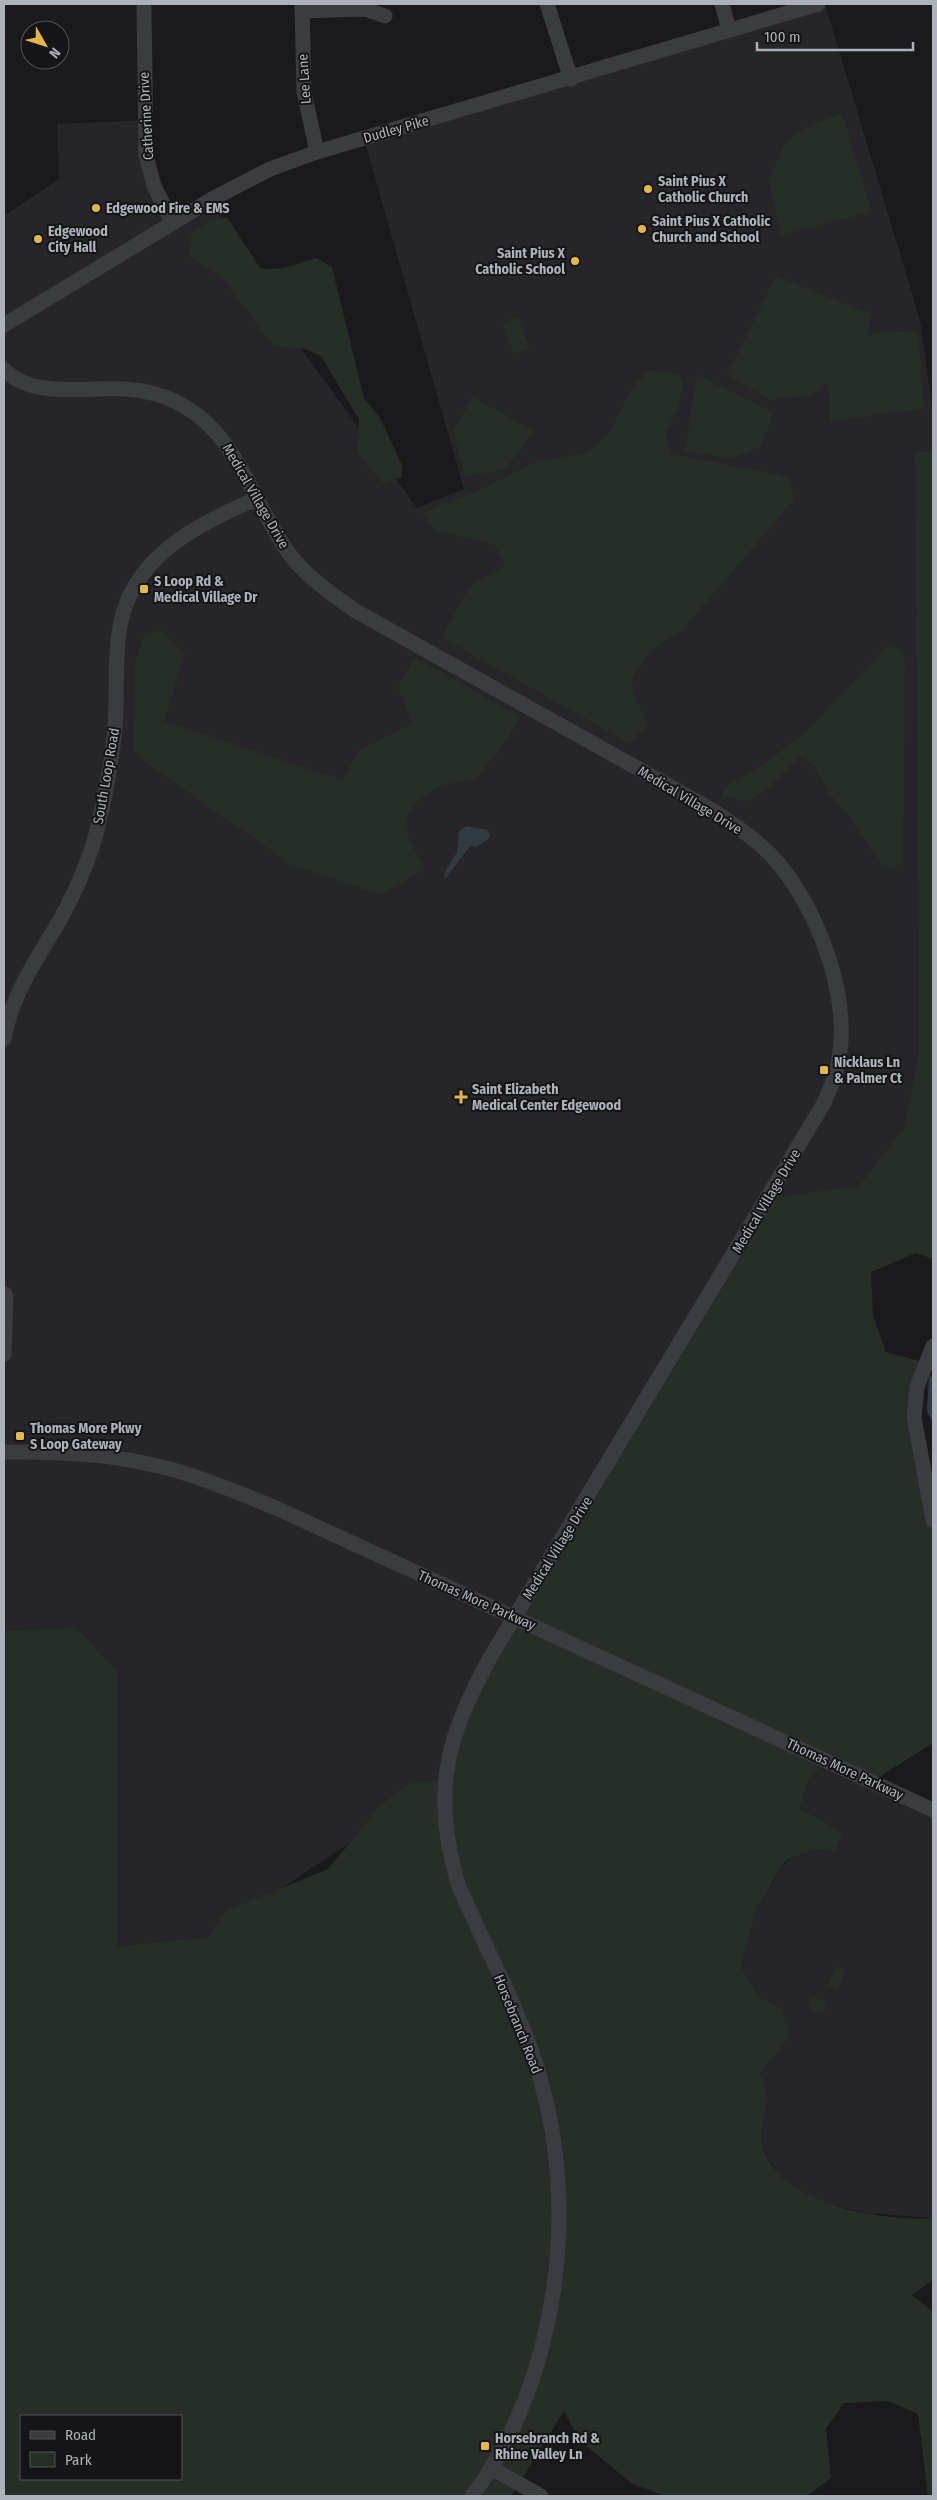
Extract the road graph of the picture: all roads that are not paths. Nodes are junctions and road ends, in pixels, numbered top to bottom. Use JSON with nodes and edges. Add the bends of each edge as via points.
{"nodes":[{"id":1,"x":144,"y":4,"type":"edge"},
{"id":2,"x":547,"y":4,"type":"edge"},
{"id":3,"x":722,"y":4,"type":"edge"},
{"id":4,"x":818,"y":4,"type":"edge"},
{"id":5,"x":302,"y":7,"type":"edge"},
{"id":6,"x":385,"y":16,"type":"dead end"},
{"id":7,"x":729,"y":30,"type":"junction"},
{"id":8,"x":571,"y":79,"type":"junction"},
{"id":9,"x":317,"y":152,"type":"junction"},
{"id":10,"x":173,"y":223,"type":"junction"},
{"id":11,"x":4,"y":325,"type":"edge"},
{"id":12,"x":4,"y":369,"type":"edge"},
{"id":13,"x":256,"y":499,"type":"junction"},
{"id":14,"x":4,"y":1039,"type":"edge"},
{"id":15,"x":4,"y":1294,"type":"edge"},
{"id":16,"x":933,"y":1346,"type":"edge"},
{"id":17,"x":4,"y":1354,"type":"edge"},
{"id":18,"x":4,"y":1452,"type":"edge"},
{"id":19,"x":933,"y":1520,"type":"edge"},
{"id":20,"x":515,"y":1618,"type":"junction"},
{"id":21,"x":933,"y":1810,"type":"edge"},
{"id":22,"x":491,"y":2468,"type":"junction"},
{"id":23,"x":472,"y":2496,"type":"edge"},
{"id":24,"x":541,"y":2496,"type":"edge"}],
"edges":[{"from":1,"to":10,"type":"street","name":"Catherine Drive","via":[[146,154],[154,186]]},
{"from":2,"to":8,"type":"street"},
{"from":3,"to":7,"type":"street"},
{"from":4,"to":7,"type":"street","name":"Dudley Pike"},
{"from":5,"to":6,"type":"street","via":[[365,9]]},
{"from":5,"to":9,"type":"street","name":"Lee Lane","via":[[304,92]]},
{"from":7,"to":8,"type":"street","name":"Dudley Pike"},
{"from":8,"to":9,"type":"street","name":"Dudley Pike"},
{"from":9,"to":10,"type":"street","name":"Dudley Pike","via":[[270,170]]},
{"from":10,"to":11,"type":"street","name":"Dudley Pike"},
{"from":12,"to":13,"type":"street","name":"Medical Village Drive","via":[[19,382],[36,388],[125,388],[159,395],[181,404],[224,440]]},
{"from":13,"to":14,"type":"street","name":"South Loop Road","via":[[180,538],[146,570],[127,601],[117,640],[112,761],[98,829],[73,895],[19,990]]},
{"from":13,"to":20,"type":"street","name":"Medical Village Drive","via":[[291,557],[348,606],[691,797],[756,841],[786,874],[811,914],[835,983],[842,1039],[838,1065],[824,1103]]},
{"from":15,"to":17,"type":"street"},
{"from":16,"to":19,"type":"street","via":[[918,1387],[914,1417]]},
{"from":18,"to":20,"type":"street","name":"Thomas More Parkway","via":[[120,1458],[183,1473],[276,1508]]},
{"from":20,"to":21,"type":"street","name":"Thomas More Parkway"},
{"from":20,"to":22,"type":"street","name":"Horsebranch Road","via":[[474,1686],[457,1724],[446,1772],[444,1798],[446,1835],[459,1887],[526,2039],[546,2102],[557,2158],[558,2254],[552,2301],[523,2402]]},
{"from":22,"to":23,"type":"street","name":"Horsebranch Road"},
{"from":22,"to":24,"type":"street"}]}
